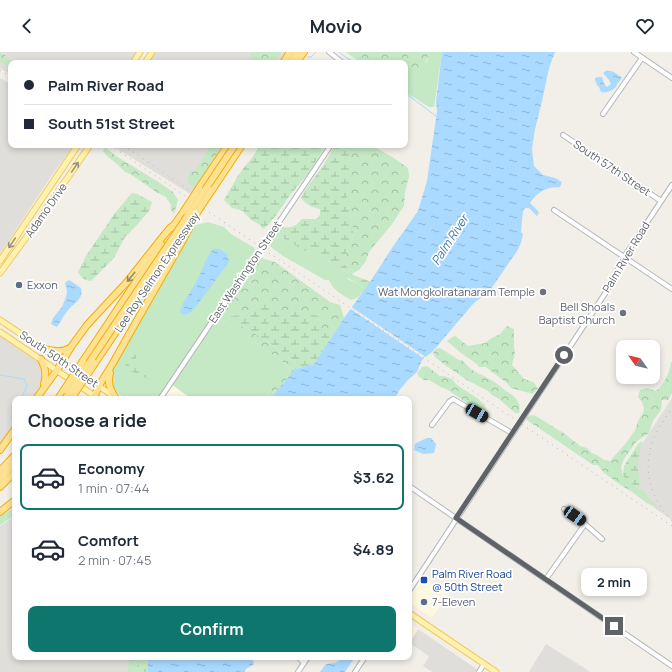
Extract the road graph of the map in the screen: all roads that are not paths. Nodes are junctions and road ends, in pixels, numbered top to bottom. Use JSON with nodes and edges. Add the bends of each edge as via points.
{"nodes":[{"id":1,"x":329,"y":52,"type":"edge"},
{"id":2,"x":634,"y":52,"type":"edge"},
{"id":3,"x":642,"y":58,"type":"junction"},
{"id":4,"x":340,"y":60,"type":"edge"},
{"id":5,"x":672,"y":78,"type":"edge"},
{"id":6,"x":603,"y":114,"type":"dead end"},
{"id":7,"x":562,"y":135,"type":"dead end"},
{"id":8,"x":76,"y":148,"type":"edge"},
{"id":9,"x":88,"y":148,"type":"edge"},
{"id":10,"x":226,"y":148,"type":"edge"},
{"id":11,"x":233,"y":148,"type":"edge"},
{"id":12,"x":240,"y":148,"type":"edge"},
{"id":13,"x":329,"y":148,"type":"edge"},
{"id":14,"x":672,"y":185,"type":"edge"},
{"id":15,"x":47,"y":191,"type":"junction"},
{"id":16,"x":55,"y":196,"type":"junction"},
{"id":17,"x":661,"y":201,"type":"junction"},
{"id":18,"x":554,"y":210,"type":"dead end"},
{"id":19,"x":194,"y":218,"type":"junction"},
{"id":20,"x":174,"y":225,"type":"junction"},
{"id":21,"x":624,"y":257,"type":"junction"},
{"id":22,"x":0,"y":261,"type":"edge"},
{"id":23,"x":0,"y":273,"type":"edge"},
{"id":24,"x":672,"y":289,"type":"edge"},
{"id":25,"x":0,"y":320,"type":"edge"},
{"id":26,"x":0,"y":332,"type":"edge"},
{"id":27,"x":71,"y":347,"type":"junction"},
{"id":28,"x":44,"y":349,"type":"junction"},
{"id":29,"x":41,"y":359,"type":"junction"},
{"id":30,"x":62,"y":362,"type":"junction"},
{"id":31,"x":113,"y":363,"type":"junction"},
{"id":32,"x":57,"y":370,"type":"junction"},
{"id":33,"x":99,"y":386,"type":"junction"},
{"id":34,"x":41,"y":391,"type":"junction"},
{"id":35,"x":38,"y":396,"type":"edge"},
{"id":36,"x":60,"y":396,"type":"edge"},
{"id":37,"x":67,"y":396,"type":"edge"},
{"id":38,"x":73,"y":396,"type":"edge"},
{"id":39,"x":93,"y":396,"type":"edge"},
{"id":40,"x":96,"y":396,"type":"edge"},
{"id":41,"x":113,"y":396,"type":"edge"},
{"id":42,"x":115,"y":396,"type":"edge"},
{"id":43,"x":162,"y":396,"type":"edge"},
{"id":44,"x":432,"y":425,"type":"dead end"},
{"id":45,"x":12,"y":433,"type":"edge"},
{"id":46,"x":512,"y":433,"type":"junction"},
{"id":47,"x":0,"y":450,"type":"edge"},
{"id":48,"x":12,"y":458,"type":"edge"},
{"id":49,"x":12,"y":466,"type":"edge"},
{"id":50,"x":0,"y":471,"type":"edge"},
{"id":51,"x":12,"y":475,"type":"edge"},
{"id":52,"x":0,"y":479,"type":"edge"},
{"id":53,"x":0,"y":487,"type":"edge"},
{"id":54,"x":412,"y":488,"type":"edge"},
{"id":55,"x":12,"y":502,"type":"edge"},
{"id":56,"x":564,"y":509,"type":"dead end"},
{"id":57,"x":0,"y":512,"type":"edge"},
{"id":58,"x":456,"y":518,"type":"junction"},
{"id":59,"x":585,"y":524,"type":"junction"},
{"id":60,"x":602,"y":539,"type":"dead end"},
{"id":61,"x":546,"y":579,"type":"junction"},
{"id":62,"x":412,"y":586,"type":"edge"},
{"id":63,"x":412,"y":616,"type":"edge"},
{"id":64,"x":301,"y":660,"type":"edge"},
{"id":65,"x":306,"y":660,"type":"edge"},
{"id":66,"x":363,"y":660,"type":"edge"},
{"id":67,"x":304,"y":663,"type":"junction"},
{"id":68,"x":484,"y":664,"type":"junction"},
{"id":69,"x":672,"y":666,"type":"edge"},
{"id":70,"x":298,"y":672,"type":"edge"},
{"id":71,"x":355,"y":672,"type":"edge"},
{"id":72,"x":479,"y":672,"type":"edge"},
{"id":73,"x":496,"y":672,"type":"edge"}],
"edges":[{"from":1,"to":4,"type":"street"},
{"from":2,"to":3,"type":"street"},
{"from":3,"to":5,"type":"street"},
{"from":3,"to":6,"type":"street"},
{"from":7,"to":17,"type":"street","name":"South 57th Street"},
{"from":8,"to":15,"type":"main road","name":"Adamo Drive"},
{"from":16,"to":9,"type":"main road","name":"Adamo Drive","one_way":true},
{"from":10,"to":20,"type":"highway","name":"Lee Roy Selmon Expressway","bridge":true},
{"from":11,"to":37,"type":"highway","bridge":true},
{"from":12,"to":19,"type":"highway","name":"Lee Roy Selmon Expressway","bridge":true},
{"from":13,"to":43,"type":"street","name":"East Washington Street"},
{"from":14,"to":17,"type":"street","name":"Palm River Road"},
{"from":15,"to":16,"type":"main road"},
{"from":15,"to":22,"type":"main road","name":"Adamo Drive","one_way":true},
{"from":16,"to":23,"type":"main road","name":"Adamo Drive"},
{"from":17,"to":21,"type":"street","name":"Palm River Road"},
{"from":18,"to":21,"type":"street"},
{"from":19,"to":31,"type":"highway"},
{"from":19,"to":38,"type":"highway","name":"Lee Roy Selmon Expressway","bridge":true},
{"from":20,"to":27,"type":"highway","one_way":true,"via":[[127,282],[90,321]]},
{"from":20,"to":36,"type":"highway","name":"Lee Roy Selmon Expressway","bridge":true},
{"from":21,"to":24,"type":"street"},
{"from":21,"to":46,"type":"street","name":"Palm River Road","via":[[606,292]]},
{"from":25,"to":28,"type":"main road","name":"South 50th Street"},
{"from":26,"to":29,"type":"main road","name":"South 50th Street"},
{"from":27,"to":28,"type":"highway","via":[[58,352]]},
{"from":27,"to":30,"type":"highway"},
{"from":28,"to":30,"type":"main road","name":"South 50th Street"},
{"from":29,"to":32,"type":"main road","name":"South 50th Street"},
{"from":29,"to":34,"type":"highway","via":[[46,376]]},
{"from":30,"to":32,"type":"highway"},
{"from":30,"to":33,"type":"main road","name":"South 50th Street"},
{"from":31,"to":33,"type":"highway"},
{"from":31,"to":42,"type":"highway","via":[[108,380]]},
{"from":32,"to":34,"type":"highway"},
{"from":32,"to":39,"type":"main road","name":"South 50th Street"},
{"from":33,"to":40,"type":"highway"},
{"from":33,"to":41,"type":"main road","name":"South 50th Street"},
{"from":34,"to":35,"type":"highway"},
{"from":44,"to":46,"type":"street","via":[[453,399]]},
{"from":45,"to":47,"type":"highway"},
{"from":46,"to":58,"type":"street","name":"Palm River Road"},
{"from":48,"to":50,"type":"highway"},
{"from":49,"to":52,"type":"highway"},
{"from":51,"to":53,"type":"highway"},
{"from":54,"to":58,"type":"street"},
{"from":55,"to":57,"type":"highway"},
{"from":56,"to":59,"type":"street"},
{"from":58,"to":61,"type":"street"},
{"from":58,"to":62,"type":"street","name":"Palm River Road"},
{"from":59,"to":60,"type":"street"},
{"from":59,"to":61,"type":"street"},
{"from":61,"to":69,"type":"street"},
{"from":63,"to":68,"type":"main road"},
{"from":64,"to":67,"type":"street"},
{"from":65,"to":67,"type":"street"},
{"from":66,"to":71,"type":"street"},
{"from":67,"to":70,"type":"street"},
{"from":68,"to":72,"type":"street"},
{"from":68,"to":73,"type":"main road"}]}
